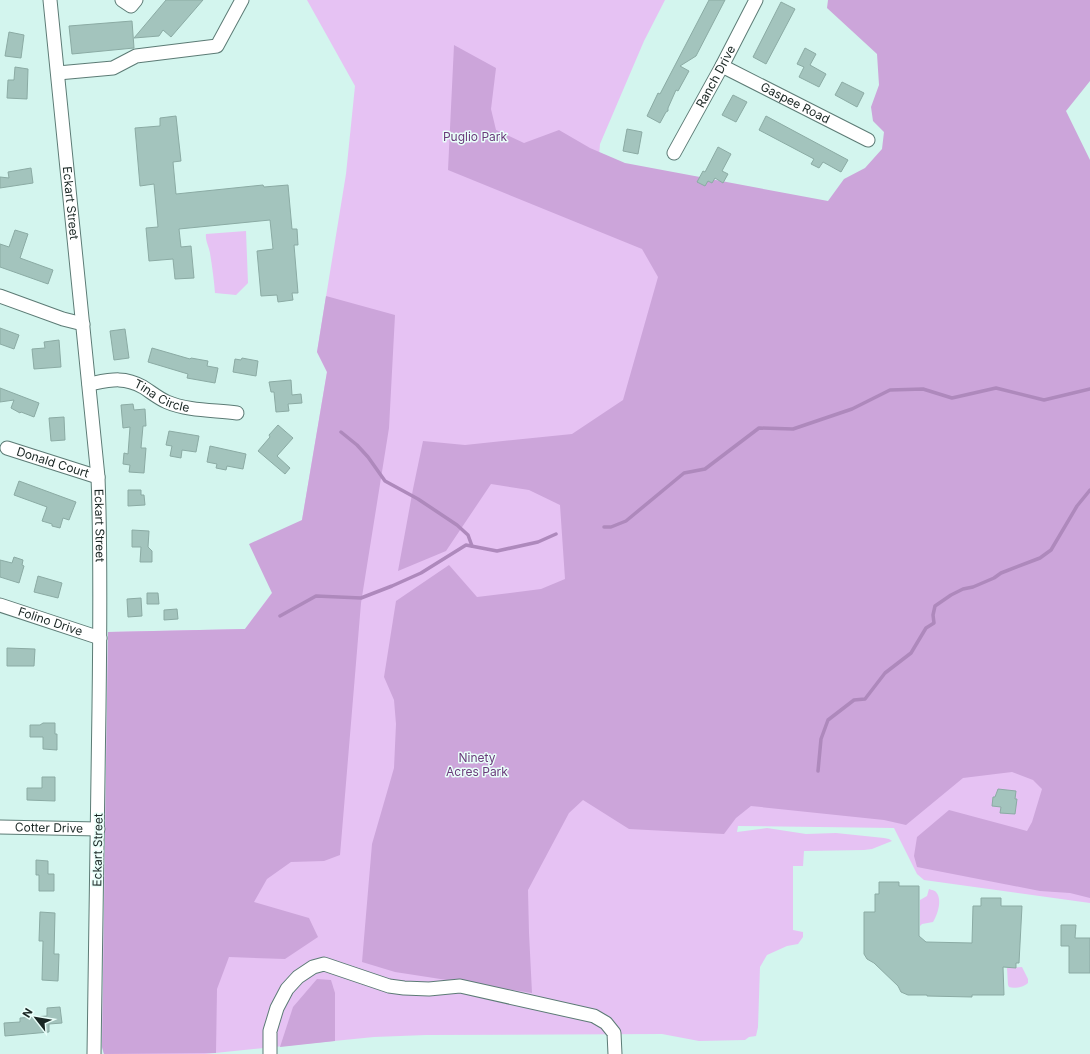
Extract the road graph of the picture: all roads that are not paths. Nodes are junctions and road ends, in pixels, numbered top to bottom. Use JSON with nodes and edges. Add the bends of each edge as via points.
{"nodes":[{"id":1,"x":50,"y":0,"type":"edge"},
{"id":2,"x":242,"y":0,"type":"edge"},
{"id":3,"x":756,"y":0,"type":"edge"},
{"id":4,"x":722,"y":66,"type":"junction"},
{"id":5,"x":58,"y":73,"type":"junction"},
{"id":6,"x":868,"y":140,"type":"dead end"},
{"id":7,"x":674,"y":153,"type":"dead end"},
{"id":8,"x":0,"y":296,"type":"edge"},
{"id":9,"x":83,"y":324,"type":"junction"},
{"id":10,"x":89,"y":384,"type":"junction"},
{"id":11,"x":237,"y":412,"type":"dead end"},
{"id":12,"x":7,"y":448,"type":"dead end"},
{"id":13,"x":98,"y":477,"type":"junction"},
{"id":14,"x":0,"y":606,"type":"edge"},
{"id":15,"x":100,"y":638,"type":"junction"},
{"id":16,"x":0,"y":827,"type":"edge"},
{"id":17,"x":98,"y":829,"type":"junction"},
{"id":18,"x":94,"y":1054,"type":"edge"},
{"id":19,"x":270,"y":1054,"type":"edge"},
{"id":20,"x":615,"y":1054,"type":"edge"}],
"edges":[{"from":1,"to":5,"type":"street","name":"Eckart Street"},
{"from":2,"to":5,"type":"street","via":[[217,46],[136,56],[113,68]]},
{"from":3,"to":4,"type":"street","name":"Ranch Drive"},
{"from":4,"to":6,"type":"street","name":"Gaspee Road"},
{"from":4,"to":7,"type":"street","name":"Ranch Drive"},
{"from":5,"to":9,"type":"street","name":"Eckart Street"},
{"from":8,"to":9,"type":"street"},
{"from":9,"to":10,"type":"street","name":"Eckart Street"},
{"from":10,"to":11,"type":"street","name":"Tina Circle","via":[[124,380],[142,386],[166,402],[180,406]]},
{"from":10,"to":13,"type":"street","name":"Eckart Street"},
{"from":12,"to":13,"type":"street","name":"Donald Court"},
{"from":13,"to":15,"type":"street","name":"Eckart Street"},
{"from":14,"to":15,"type":"street","name":"Folino Drive"},
{"from":15,"to":17,"type":"street","name":"Eckart Street"},
{"from":16,"to":17,"type":"street","name":"Cotter Drive"},
{"from":17,"to":18,"type":"street","name":"Eckart Street"},
{"from":19,"to":20,"type":"street","via":[[270,1031],[277,1008],[288,989],[298,977],[313,967],[324,964],[389,986],[429,989],[460,986],[594,1016],[606,1023],[614,1033]]}]}
